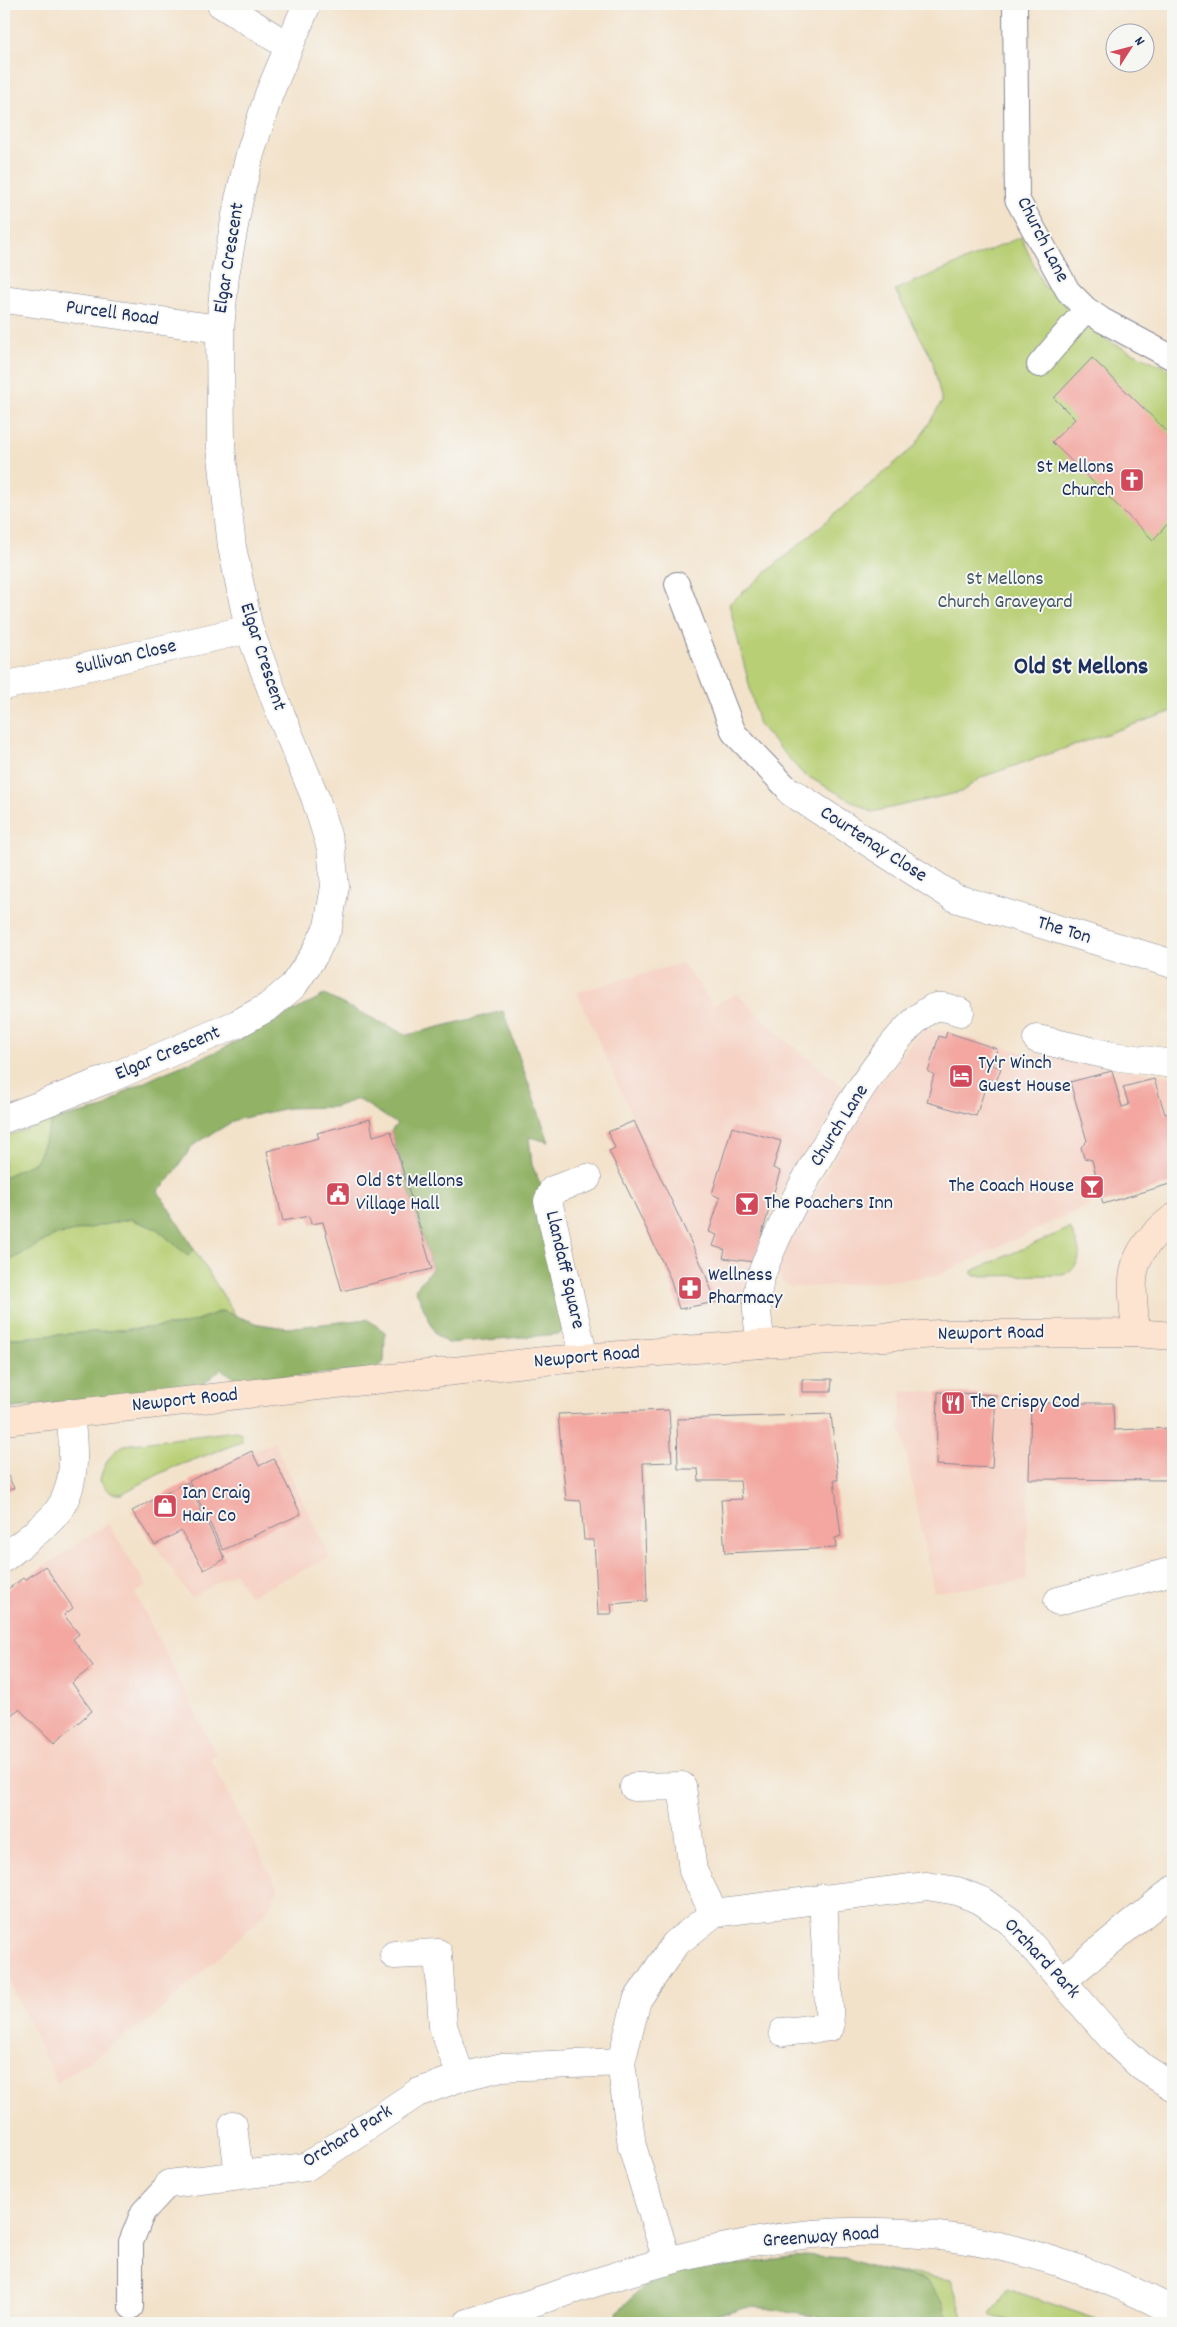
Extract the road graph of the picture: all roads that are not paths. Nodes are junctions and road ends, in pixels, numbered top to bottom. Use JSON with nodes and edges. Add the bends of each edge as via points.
{"nodes":[{"id":1,"x":221,"y":4,"type":"edge"},
{"id":2,"x":307,"y":4,"type":"edge"},
{"id":3,"x":1015,"y":4,"type":"edge"},
{"id":4,"x":288,"y":46,"type":"junction"},
{"id":5,"x":4,"y":299,"type":"edge"},
{"id":6,"x":1086,"y":309,"type":"junction"},
{"id":7,"x":220,"y":329,"type":"junction"},
{"id":8,"x":1173,"y":358,"type":"edge"},
{"id":9,"x":1039,"y":365,"type":"dead end"},
{"id":10,"x":677,"y":584,"type":"dead end"},
{"id":11,"x":249,"y":630,"type":"junction"},
{"id":12,"x":4,"y":686,"type":"edge"},
{"id":13,"x":791,"y":792,"type":"joint"},
{"id":14,"x":955,"y":898,"type":"joint"},
{"id":15,"x":1173,"y":964,"type":"edge"},
{"id":16,"x":960,"y":1012,"type":"dead end"},
{"id":17,"x":1036,"y":1039,"type":"dead end"},
{"id":18,"x":1173,"y":1064,"type":"edge"},
{"id":19,"x":4,"y":1119,"type":"edge"},
{"id":20,"x":587,"y":1178,"type":"dead end"},
{"id":21,"x":1173,"y":1218,"type":"edge"},
{"id":22,"x":1136,"y":1333,"type":"junction"},
{"id":23,"x":1173,"y":1336,"type":"edge"},
{"id":24,"x":761,"y":1344,"type":"junction"},
{"id":25,"x":584,"y":1358,"type":"junction"},
{"id":26,"x":70,"y":1413,"type":"junction"},
{"id":27,"x":4,"y":1421,"type":"edge"},
{"id":28,"x":4,"y":1558,"type":"edge"},
{"id":29,"x":1173,"y":1571,"type":"edge"},
{"id":30,"x":1058,"y":1601,"type":"dead end"},
{"id":31,"x":634,"y":1787,"type":"dead end"},
{"id":32,"x":1173,"y":1890,"type":"edge"},
{"id":33,"x":823,"y":1898,"type":"junction"},
{"id":34,"x":714,"y":1913,"type":"junction"},
{"id":35,"x":394,"y":1955,"type":"dead end"},
{"id":36,"x":1063,"y":1980,"type":"junction"},
{"id":37,"x":783,"y":2032,"type":"dead end"},
{"id":38,"x":621,"y":2062,"type":"junction"},
{"id":39,"x":461,"y":2077,"type":"junction"},
{"id":40,"x":1173,"y":2086,"type":"edge"},
{"id":41,"x":233,"y":2125,"type":"dead end"},
{"id":42,"x":239,"y":2175,"type":"junction"},
{"id":43,"x":169,"y":2184,"type":"joint"},
{"id":44,"x":667,"y":2261,"type":"junction"},
{"id":45,"x":131,"y":2307,"type":"dead end"},
{"id":46,"x":1173,"y":2310,"type":"edge"},
{"id":47,"x":468,"y":2323,"type":"edge"}],
"edges":[{"from":1,"to":4,"type":"street"},
{"from":2,"to":4,"type":"street","name":"Elgar Crescent"},
{"from":3,"to":6,"type":"lane","name":"Church Lane","via":[[1017,199],[1058,276]]},
{"from":4,"to":7,"type":"street","name":"Elgar Crescent","via":[[238,199]]},
{"from":5,"to":7,"type":"street","name":"Purcell Road"},
{"from":6,"to":8,"type":"lane","name":"Church Lane"},
{"from":6,"to":9,"type":"lane"},
{"from":7,"to":11,"type":"street","name":"Elgar Crescent","via":[[221,447],[232,547]]},
{"from":10,"to":13,"type":"lane","via":[[734,733]]},
{"from":11,"to":12,"type":"street","name":"Sullivan Close"},
{"from":11,"to":19,"type":"street","name":"Elgar Crescent","via":[[315,797],[331,848],[335,886],[328,927],[314,955],[293,986],[268,1007],[237,1024],[126,1072]]},
{"from":13,"to":14,"type":"street","name":"Courtenay Close"},
{"from":14,"to":15,"type":"street","name":"The Ton"},
{"from":16,"to":24,"type":"street","name":"Church Lane","via":[[944,1007],[932,1008],[913,1023],[878,1066],[823,1150],[767,1258],[757,1302]]},
{"from":17,"to":18,"type":"street","via":[[1113,1056]]},
{"from":20,"to":25,"type":"street","name":"Llandaff Square","via":[[553,1190],[548,1201]]},
{"from":21,"to":22,"type":"main road","via":[[1140,1250],[1133,1268],[1131,1284]]},
{"from":22,"to":23,"type":"main road","name":"Newport Road"},
{"from":22,"to":24,"type":"main road","name":"Newport Road","via":[[940,1334]]},
{"from":24,"to":25,"type":"main road","name":"Newport Road"},
{"from":25,"to":26,"type":"main road","name":"Newport Road"},
{"from":26,"to":27,"type":"main road","name":"Newport Road"},
{"from":26,"to":28,"type":"street","via":[[73,1466],[62,1505]]},
{"from":29,"to":30,"type":"street"},
{"from":31,"to":34,"type":"street","via":[[682,1786],[693,1871]]},
{"from":32,"to":36,"type":"street"},
{"from":33,"to":34,"type":"street","name":"Orchard Park"},
{"from":33,"to":36,"type":"street","name":"Orchard Park","via":[[927,1886],[956,1891],[982,1901],[1011,1922]]},
{"from":33,"to":37,"type":"street","via":[[830,2027]]},
{"from":34,"to":38,"type":"street","via":[[676,1944],[637,2000]]},
{"from":35,"to":39,"type":"street","via":[[438,1953],[443,2026]]},
{"from":36,"to":40,"type":"street","name":"Orchard Park","via":[[1116,2043],[1142,2067]]},
{"from":38,"to":39,"type":"street","name":"Orchard Park","via":[[502,2067]]},
{"from":38,"to":44,"type":"street","via":[[632,2146]]},
{"from":39,"to":42,"type":"street","name":"Orchard Park","via":[[417,2093],[306,2167]]},
{"from":41,"to":42,"type":"street"},
{"from":42,"to":43,"type":"street","name":"Orchard Park"},
{"from":43,"to":45,"type":"lane","via":[[143,2212],[131,2242]]},
{"from":44,"to":46,"type":"street","name":"Greenway Road","via":[[787,2237],[856,2231],[921,2234],[983,2242],[1048,2258],[1106,2279]]},
{"from":44,"to":47,"type":"street","name":"Greenway Road"}]}
